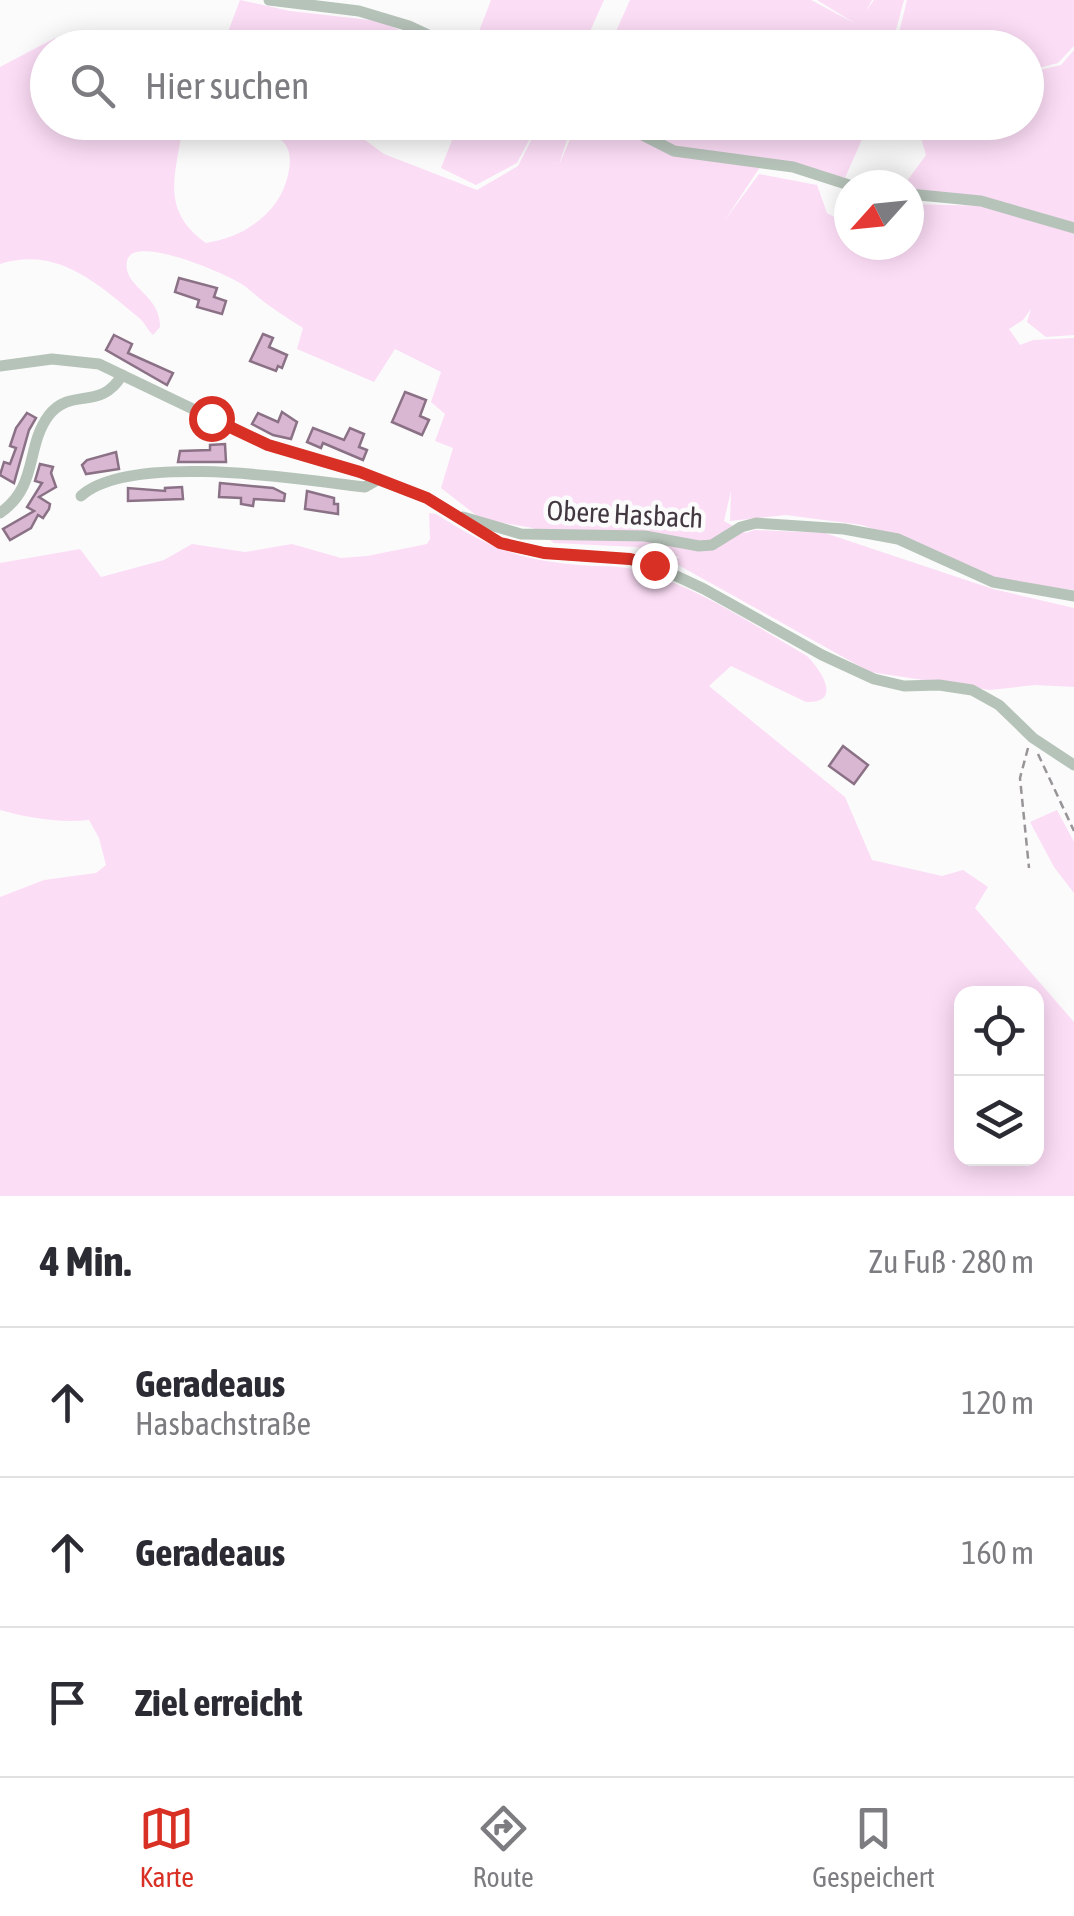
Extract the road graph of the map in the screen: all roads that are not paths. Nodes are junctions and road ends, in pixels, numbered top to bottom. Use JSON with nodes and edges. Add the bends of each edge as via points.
{"nodes":[{"id":1,"x":269,"y":0,"type":"edge"},
{"id":2,"x":418,"y":30,"type":"edge"},
{"id":3,"x":654,"y":140,"type":"edge"},
{"id":4,"x":834,"y":180,"type":"edge"},
{"id":5,"x":924,"y":195,"type":"edge"},
{"id":6,"x":1074,"y":228,"type":"edge"},
{"id":7,"x":0,"y":366,"type":"edge"},
{"id":8,"x":122,"y":375,"type":"junction"},
{"id":9,"x":378,"y":478,"type":"junction"},
{"id":10,"x":81,"y":496,"type":"dead end"},
{"id":11,"x":0,"y":513,"type":"edge"},
{"id":12,"x":459,"y":516,"type":"junction"},
{"id":13,"x":1074,"y":596,"type":"edge"},
{"id":14,"x":1074,"y":765,"type":"edge"}],
"edges":[{"from":1,"to":2,"type":"street","via":[[359,11]]},
{"from":3,"to":4,"type":"street","via":[[674,150],[793,167]]},
{"from":5,"to":6,"type":"street","via":[[981,201]]},
{"from":7,"to":8,"type":"street","via":[[71,358]]},
{"from":8,"to":9,"type":"street","via":[[268,445]]},
{"from":8,"to":11,"type":"street","via":[[106,395],[67,402],[52,412],[20,494]]},
{"from":9,"to":10,"type":"street","via":[[356,486],[246,474],[162,474],[105,480]]},
{"from":9,"to":12,"type":"street"},
{"from":12,"to":13,"type":"street","name":"Obere Hasbach","via":[[521,534],[645,536],[699,546],[756,523],[844,528],[898,539],[993,582]]},
{"from":12,"to":14,"type":"street","via":[[520,549],[654,565],[874,679],[972,690]]}]}
